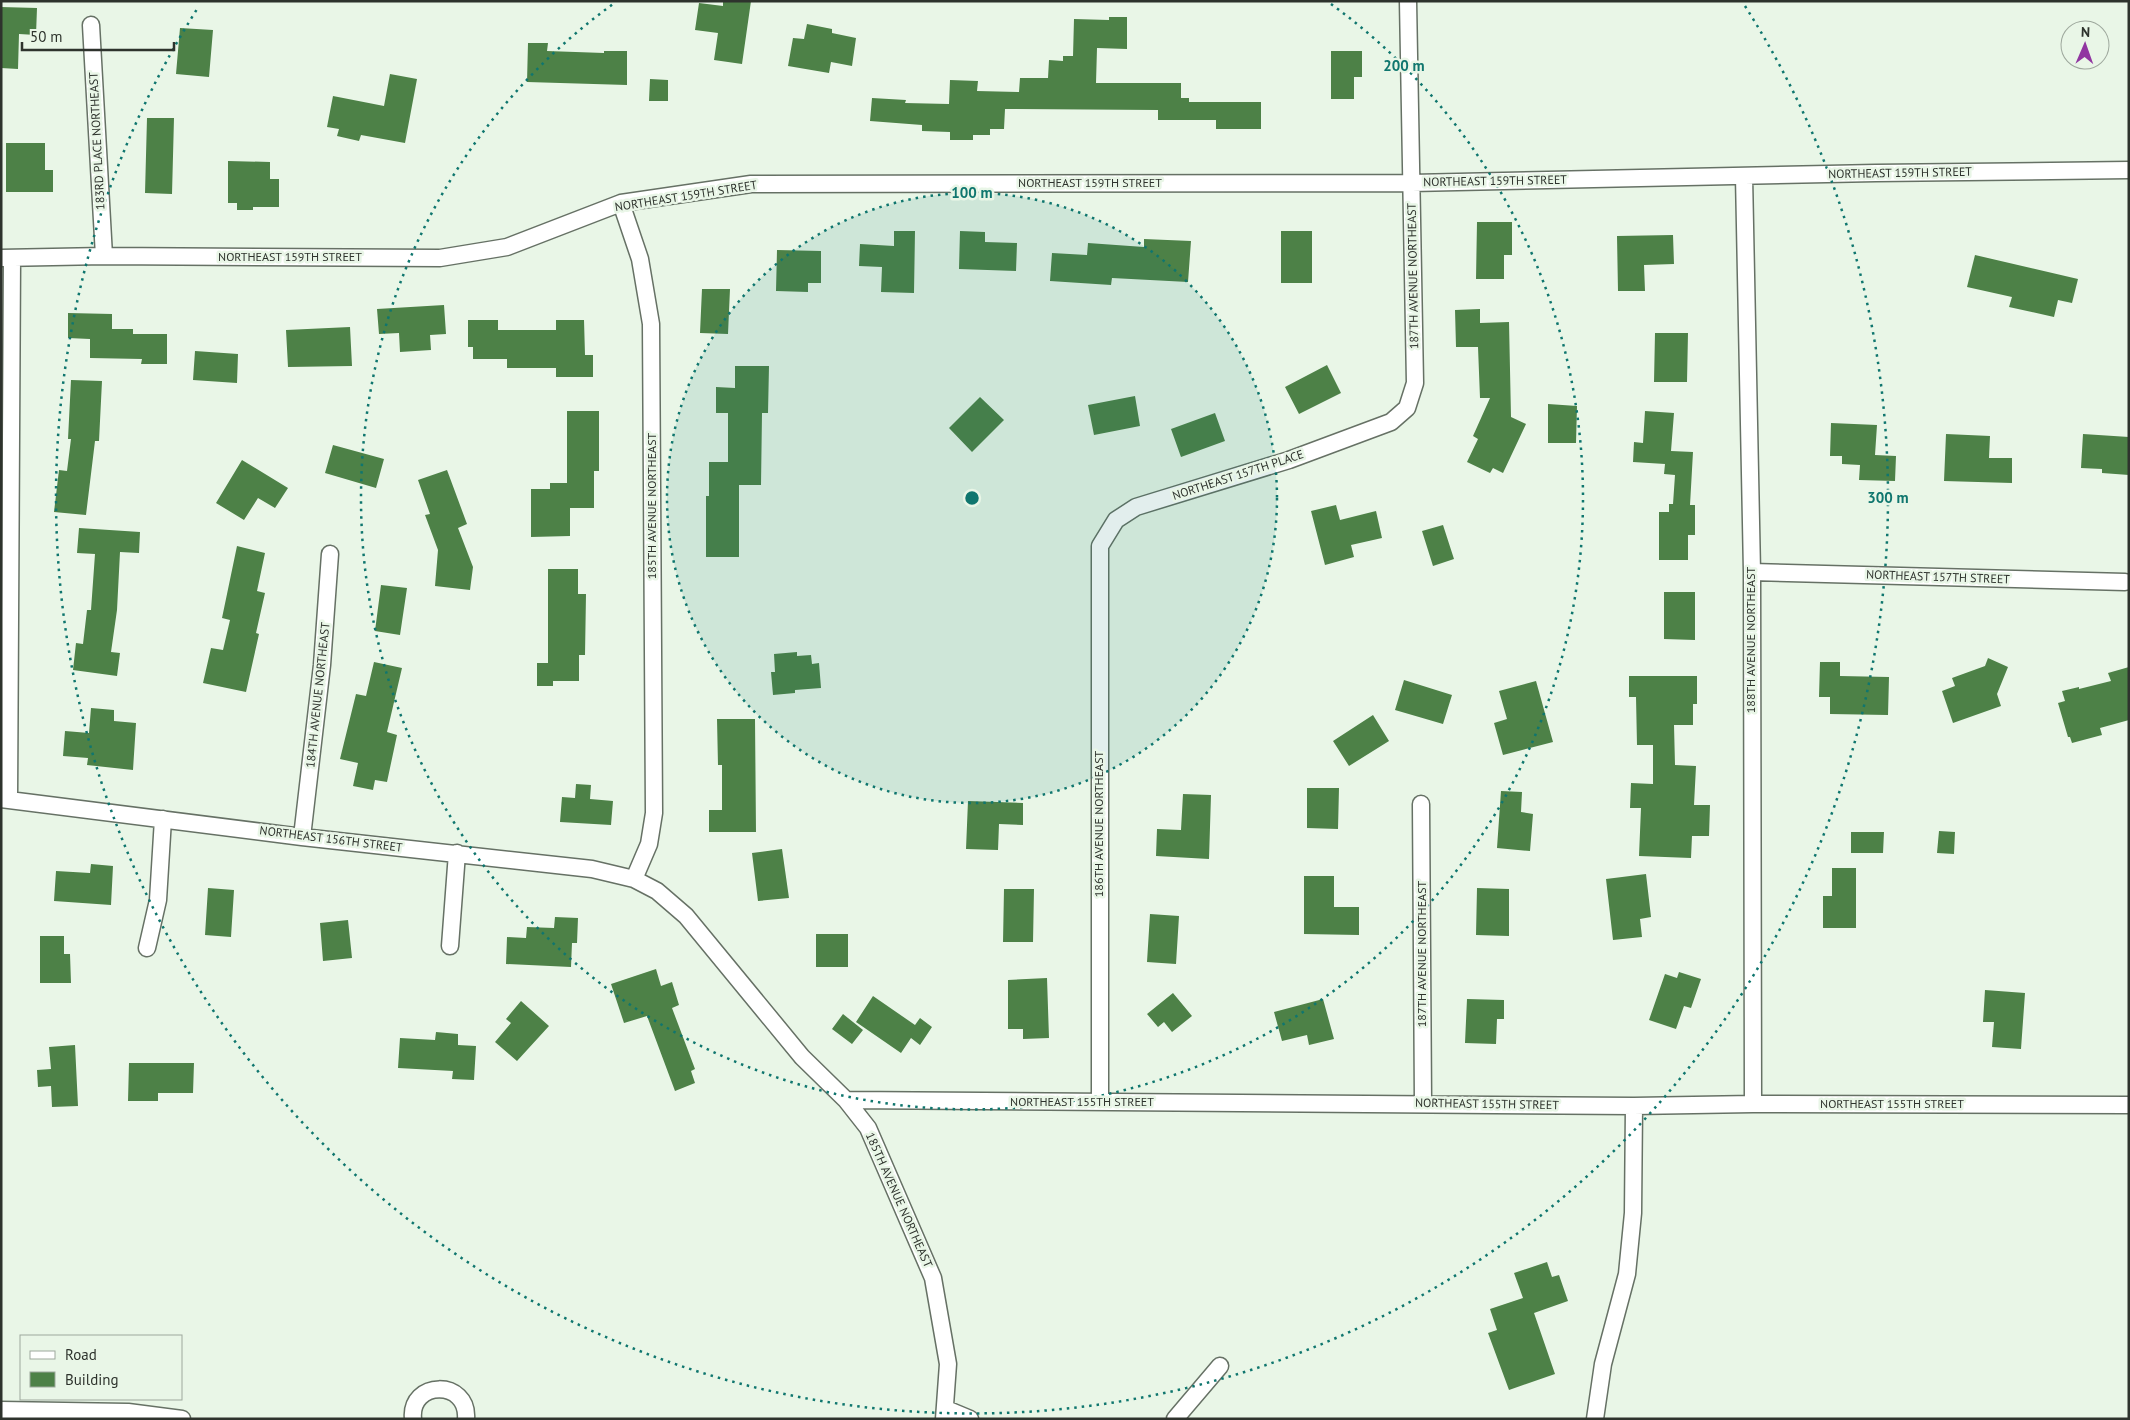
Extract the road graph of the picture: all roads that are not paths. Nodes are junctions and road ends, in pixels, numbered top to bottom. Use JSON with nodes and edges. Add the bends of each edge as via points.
{"nodes":[{"id":1,"x":1408,"y":1,"type":"edge"},
{"id":2,"x":91,"y":25,"type":"dead end"},
{"id":3,"x":2129,"y":170,"type":"edge"},
{"id":4,"x":1744,"y":176,"type":"junction"},
{"id":5,"x":1412,"y":183,"type":"junction"},
{"id":6,"x":621,"y":203,"type":"junction"},
{"id":7,"x":104,"y":256,"type":"junction"},
{"id":8,"x":7,"y":258,"type":"edge"},
{"id":9,"x":1391,"y":422,"type":"joint"},
{"id":10,"x":1100,"y":546,"type":"joint"},
{"id":11,"x":330,"y":554,"type":"dead end"},
{"id":12,"x":1752,"y":572,"type":"junction"},
{"id":13,"x":2125,"y":582,"type":"dead end"},
{"id":14,"x":5,"y":800,"type":"edge"},
{"id":15,"x":1421,"y":804,"type":"dead end"},
{"id":16,"x":163,"y":819,"type":"junction"},
{"id":17,"x":302,"y":837,"type":"junction"},
{"id":18,"x":457,"y":854,"type":"junction"},
{"id":19,"x":634,"y":879,"type":"junction"},
{"id":20,"x":657,"y":891,"type":"joint"},
{"id":21,"x":450,"y":946,"type":"dead end"},
{"id":22,"x":147,"y":948,"type":"dead end"},
{"id":23,"x":846,"y":1100,"type":"junction"},
{"id":24,"x":1100,"y":1102,"type":"junction"},
{"id":25,"x":1423,"y":1103,"type":"junction"},
{"id":26,"x":1753,"y":1104,"type":"junction"},
{"id":27,"x":2129,"y":1105,"type":"edge"},
{"id":28,"x":1634,"y":1106,"type":"junction"},
{"id":29,"x":1220,"y":1366,"type":"dead end"},
{"id":30,"x":1,"y":1410,"type":"edge"},
{"id":31,"x":945,"y":1414,"type":"edge"},
{"id":32,"x":182,"y":1419,"type":"edge"},
{"id":33,"x":413,"y":1419,"type":"edge"},
{"id":34,"x":466,"y":1419,"type":"edge"},
{"id":35,"x":970,"y":1419,"type":"edge"},
{"id":36,"x":1174,"y":1419,"type":"edge"},
{"id":37,"x":1595,"y":1419,"type":"edge"}],
"edges":[{"from":1,"to":5,"type":"street","name":"187TH AVENUE NORTHEAST"},
{"from":2,"to":7,"type":"street","name":"183RD PLACE NORTHEAST"},
{"from":3,"to":4,"type":"street","name":"NORTHEAST 159TH STREET"},
{"from":4,"to":5,"type":"street","name":"NORTHEAST 159TH STREET"},
{"from":4,"to":12,"type":"street","name":"188TH AVENUE NORTHEAST"},
{"from":5,"to":6,"type":"street","name":"NORTHEAST 159TH STREET","via":[[750,184]]},
{"from":5,"to":9,"type":"street","name":"187TH AVENUE NORTHEAST","via":[[1415,383],[1407,408]]},
{"from":6,"to":7,"type":"street","name":"NORTHEAST 159TH STREET","via":[[507,247],[440,258]]},
{"from":6,"to":19,"type":"street","name":"185TH AVENUE NORTHEAST","via":[[640,259],[651,324],[654,813],[649,844]]},
{"from":7,"to":8,"type":"street","name":"NORTHEAST 159TH STREET"},
{"from":8,"to":14,"type":"street"},
{"from":9,"to":10,"type":"street","name":"NORTHEAST 157TH PLACE","via":[[1289,460],[1136,507],[1116,520]]},
{"from":10,"to":24,"type":"street","name":"186TH AVENUE NORTHEAST"},
{"from":11,"to":17,"type":"street","name":"184TH AVENUE NORTHEAST","via":[[322,665]]},
{"from":12,"to":13,"type":"street","name":"NORTHEAST 157TH STREET"},
{"from":12,"to":26,"type":"street","name":"188TH AVENUE NORTHEAST"},
{"from":14,"to":16,"type":"street","name":"NORTHEAST 156TH STREET"},
{"from":15,"to":25,"type":"street","name":"187TH AVENUE NORTHEAST"},
{"from":16,"to":17,"type":"street","name":"NORTHEAST 156TH STREET"},
{"from":16,"to":22,"type":"street","via":[[158,900]]},
{"from":17,"to":18,"type":"street","name":"NORTHEAST 156TH STREET"},
{"from":18,"to":19,"type":"street","name":"NORTHEAST 156TH STREET","via":[[592,869]]},
{"from":18,"to":21,"type":"street"},
{"from":19,"to":20,"type":"street","name":"NORTHEAST 156TH STREET"},
{"from":20,"to":23,"type":"street","name":"185TH AVENUE NORTHEAST","via":[[686,916],[802,1057]]},
{"from":23,"to":24,"type":"street","name":"NORTHEAST 155TH STREET"},
{"from":23,"to":31,"type":"street","name":"185TH AVENUE NORTHEAST","via":[[868,1128],[933,1278],[948,1364]]},
{"from":24,"to":25,"type":"street","name":"NORTHEAST 155TH STREET"},
{"from":25,"to":28,"type":"street","name":"NORTHEAST 155TH STREET"},
{"from":26,"to":27,"type":"street","name":"NORTHEAST 155TH STREET"},
{"from":26,"to":28,"type":"street","name":"NORTHEAST 155TH STREET"},
{"from":28,"to":37,"type":"street","via":[[1633,1213],[1627,1274],[1603,1364]]},
{"from":29,"to":36,"type":"street"},
{"from":30,"to":32,"type":"street","via":[[128,1412]]},
{"from":31,"to":35,"type":"street"},
{"from":33,"to":34,"type":"street","via":[[415,1404],[420,1397],[436,1389],[454,1393],[461,1399]]}]}
